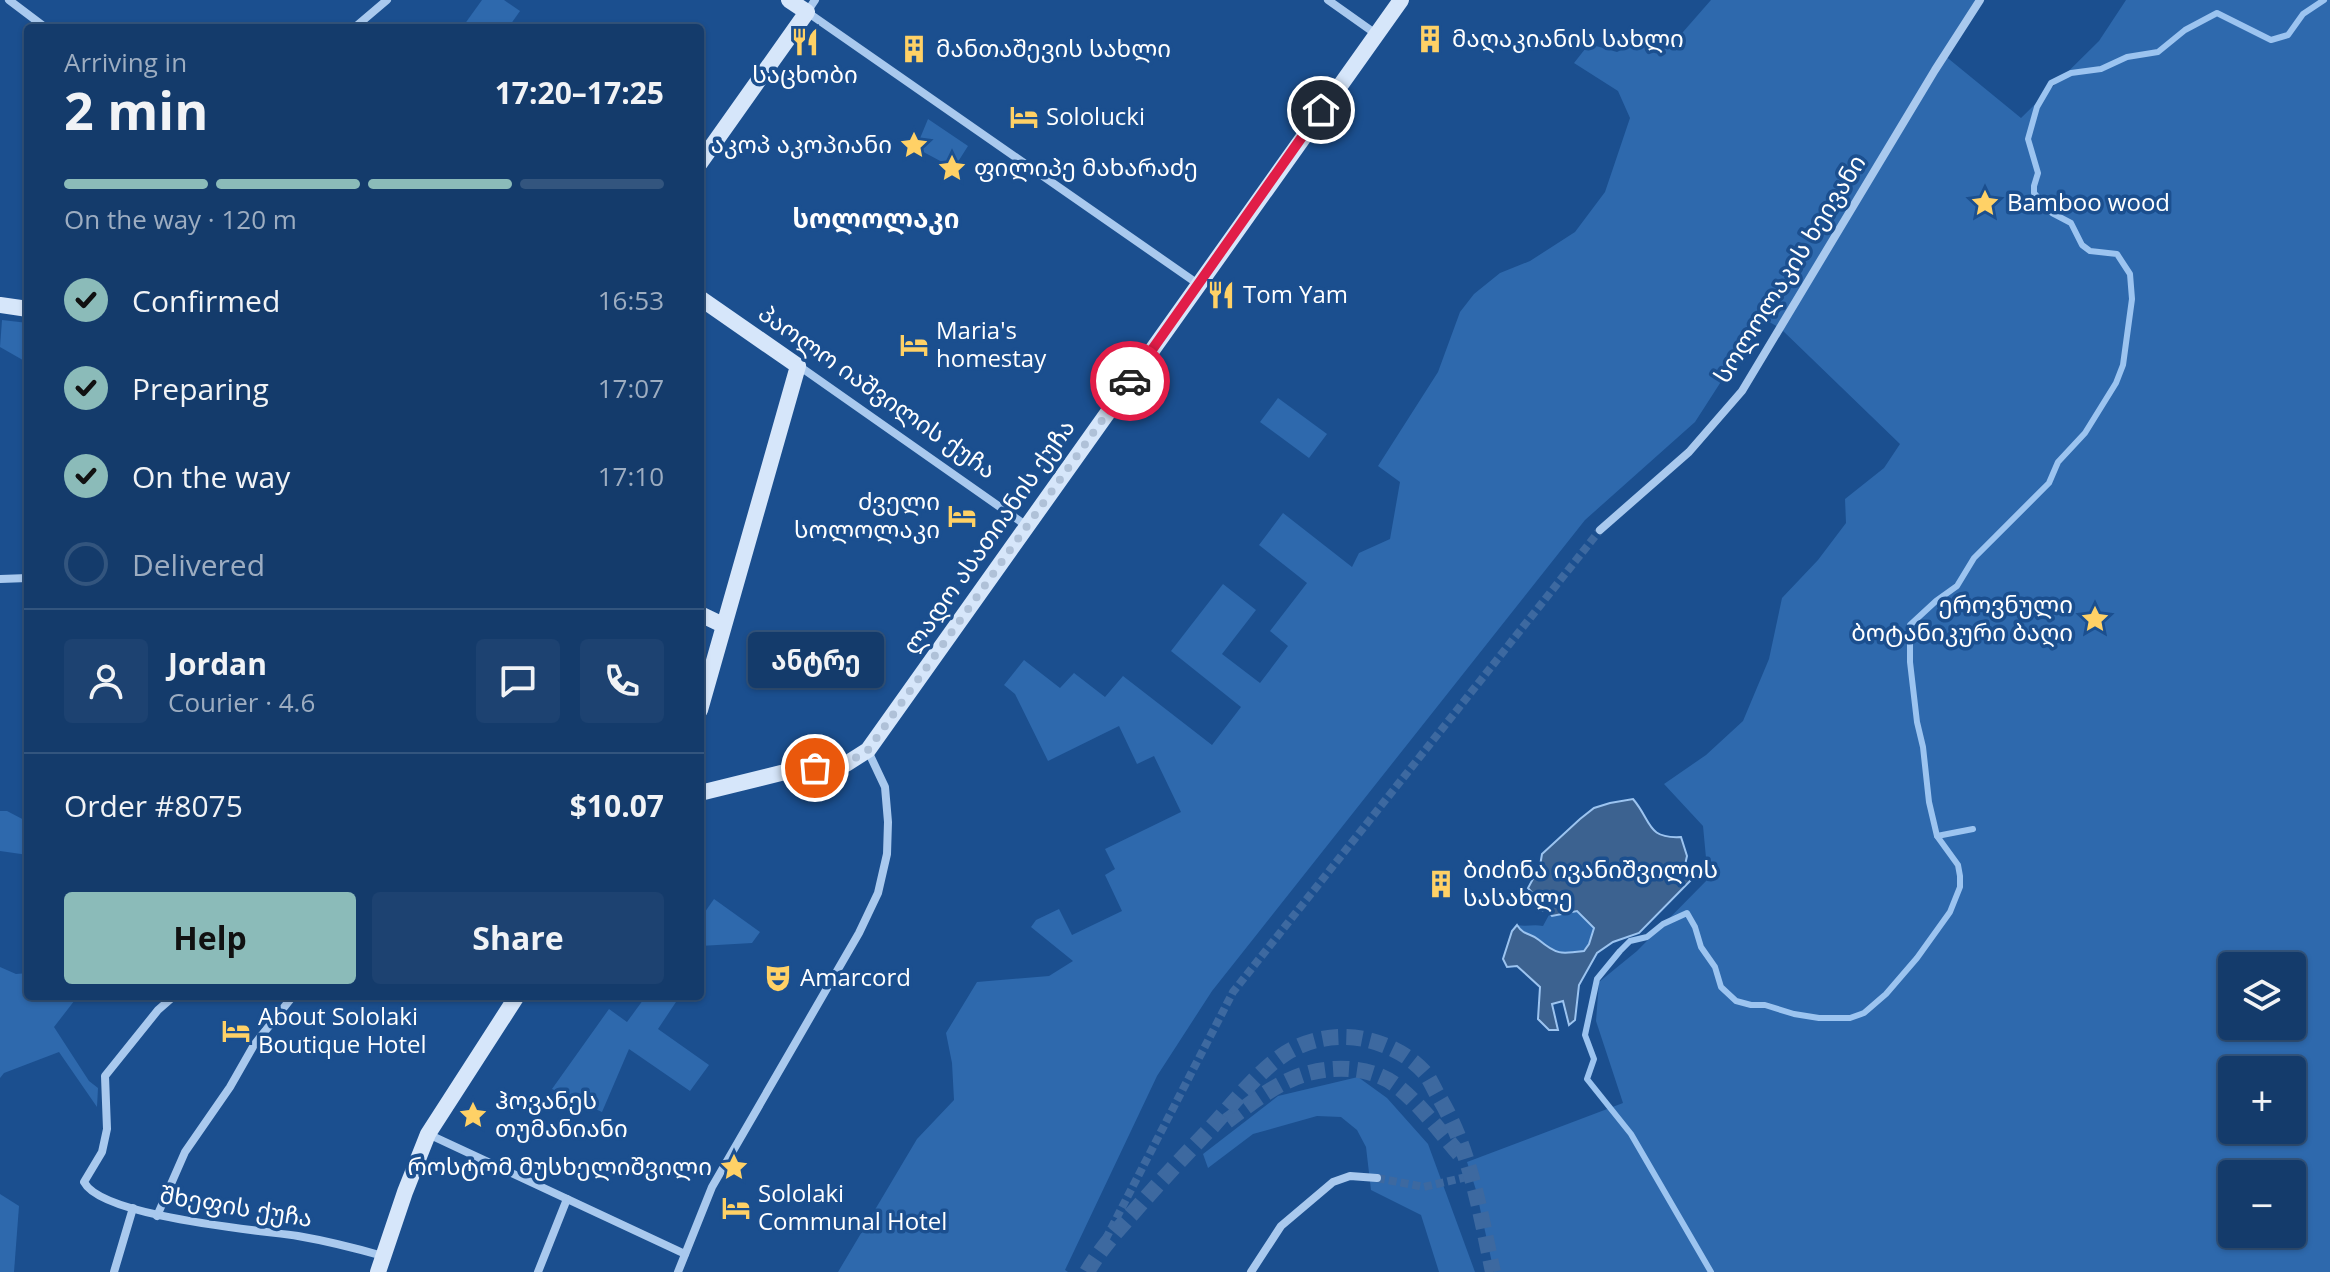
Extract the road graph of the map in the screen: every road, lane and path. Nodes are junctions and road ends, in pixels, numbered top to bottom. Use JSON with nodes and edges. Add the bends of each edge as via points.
{"nodes":[{"id":1,"x":9,"y":0,"type":"edge"},
{"id":2,"x":387,"y":0,"type":"edge"},
{"id":3,"x":789,"y":0,"type":"edge"},
{"id":4,"x":1328,"y":0,"type":"edge"},
{"id":5,"x":1401,"y":0,"type":"edge"},
{"id":6,"x":1980,"y":0,"type":"edge"},
{"id":7,"x":811,"y":6,"type":"edge"},
{"id":8,"x":41,"y":24,"type":"edge"},
{"id":9,"x":359,"y":24,"type":"edge"},
{"id":10,"x":1376,"y":34,"type":"junction"},
{"id":11,"x":704,"y":157,"type":"edge"},
{"id":12,"x":1198,"y":284,"type":"junction"},
{"id":13,"x":704,"y":301,"type":"edge"},
{"id":14,"x":2,"y":302,"type":"edge"},
{"id":15,"x":24,"y":308,"type":"edge"},
{"id":16,"x":798,"y":366,"type":"junction"},
{"id":17,"x":1027,"y":526,"type":"junction"},
{"id":18,"x":1600,"y":530,"type":"tunnel mouth"},
{"id":19,"x":24,"y":578,"type":"edge"},
{"id":20,"x":0,"y":579,"type":"edge"},
{"id":21,"x":704,"y":616,"type":"edge"},
{"id":22,"x":723,"y":625,"type":"junction"},
{"id":23,"x":704,"y":695,"type":"edge"},
{"id":24,"x":868,"y":750,"type":"junction"},
{"id":25,"x":704,"y":792,"type":"edge"},
{"id":26,"x":169,"y":1000,"type":"edge"},
{"id":27,"x":290,"y":1000,"type":"edge"},
{"id":28,"x":514,"y":1000,"type":"edge"},
{"id":29,"x":428,"y":1134,"type":"junction"},
{"id":30,"x":1377,"y":1178,"type":"tunnel mouth"},
{"id":31,"x":567,"y":1199,"type":"junction"},
{"id":32,"x":133,"y":1208,"type":"junction"},
{"id":33,"x":157,"y":1216,"type":"junction"},
{"id":34,"x":685,"y":1254,"type":"junction"},
{"id":35,"x":381,"y":1264,"type":"edge"},
{"id":36,"x":114,"y":1272,"type":"edge"},
{"id":37,"x":538,"y":1272,"type":"edge"},
{"id":38,"x":678,"y":1272,"type":"edge"},
{"id":39,"x":1251,"y":1272,"type":"edge"}],
"edges":[{"from":1,"to":8,"type":"street"},
{"from":2,"to":9,"type":"street"},
{"from":3,"to":7,"type":"main road"},
{"from":4,"to":10,"type":"street"},
{"from":5,"to":10,"type":"main road","name":"ლადო ასათიანის ქუჩა"},
{"from":6,"to":18,"type":"street","name":"სოლოლაკის ხეივანი","via":[[1742,391],[1689,452]]},
{"from":7,"to":11,"type":"main road"},
{"from":7,"to":12,"type":"street"},
{"from":10,"to":12,"type":"main road","name":"ლადო ასათიანის ქუჩა"},
{"from":12,"to":17,"type":"main road","name":"ლადო ასათიანის ქუჩა"},
{"from":13,"to":16,"type":"main road","name":"პაოლო იაშვილის ქუჩა"},
{"from":14,"to":15,"type":"main road"},
{"from":16,"to":17,"type":"street","name":"პაოლო იაშვილის ქუჩა"},
{"from":16,"to":22,"type":"main road"},
{"from":17,"to":24,"type":"main road","name":"ლადო ასათიანის ქუჩა"},
{"from":19,"to":20,"type":"street"},
{"from":21,"to":22,"type":"main road"},
{"from":22,"to":23,"type":"main road"},
{"from":24,"to":25,"type":"main road","via":[[846,764]]},
{"from":24,"to":34,"type":"street","via":[[885,787],[888,822],[878,893],[712,1187]]},
{"from":26,"to":32,"type":"street","name":"შხეფის ქუჩა","via":[[105,1076],[107,1129],[102,1152],[84,1182],[109,1200]]},
{"from":27,"to":33,"type":"street","via":[[185,1152]]},
{"from":28,"to":29,"type":"main road"},
{"from":29,"to":31,"type":"street"},
{"from":29,"to":35,"type":"main road"},
{"from":30,"to":39,"type":"street","via":[[1350,1176],[1333,1182],[1281,1226]]},
{"from":31,"to":34,"type":"street"},
{"from":31,"to":37,"type":"street"},
{"from":32,"to":33,"type":"street","name":"შხეფის ქუჩა"},
{"from":32,"to":36,"type":"street"},
{"from":33,"to":35,"type":"street","name":"შხეფის ქუჩა","via":[[301,1237]]},
{"from":34,"to":38,"type":"street"}]}
